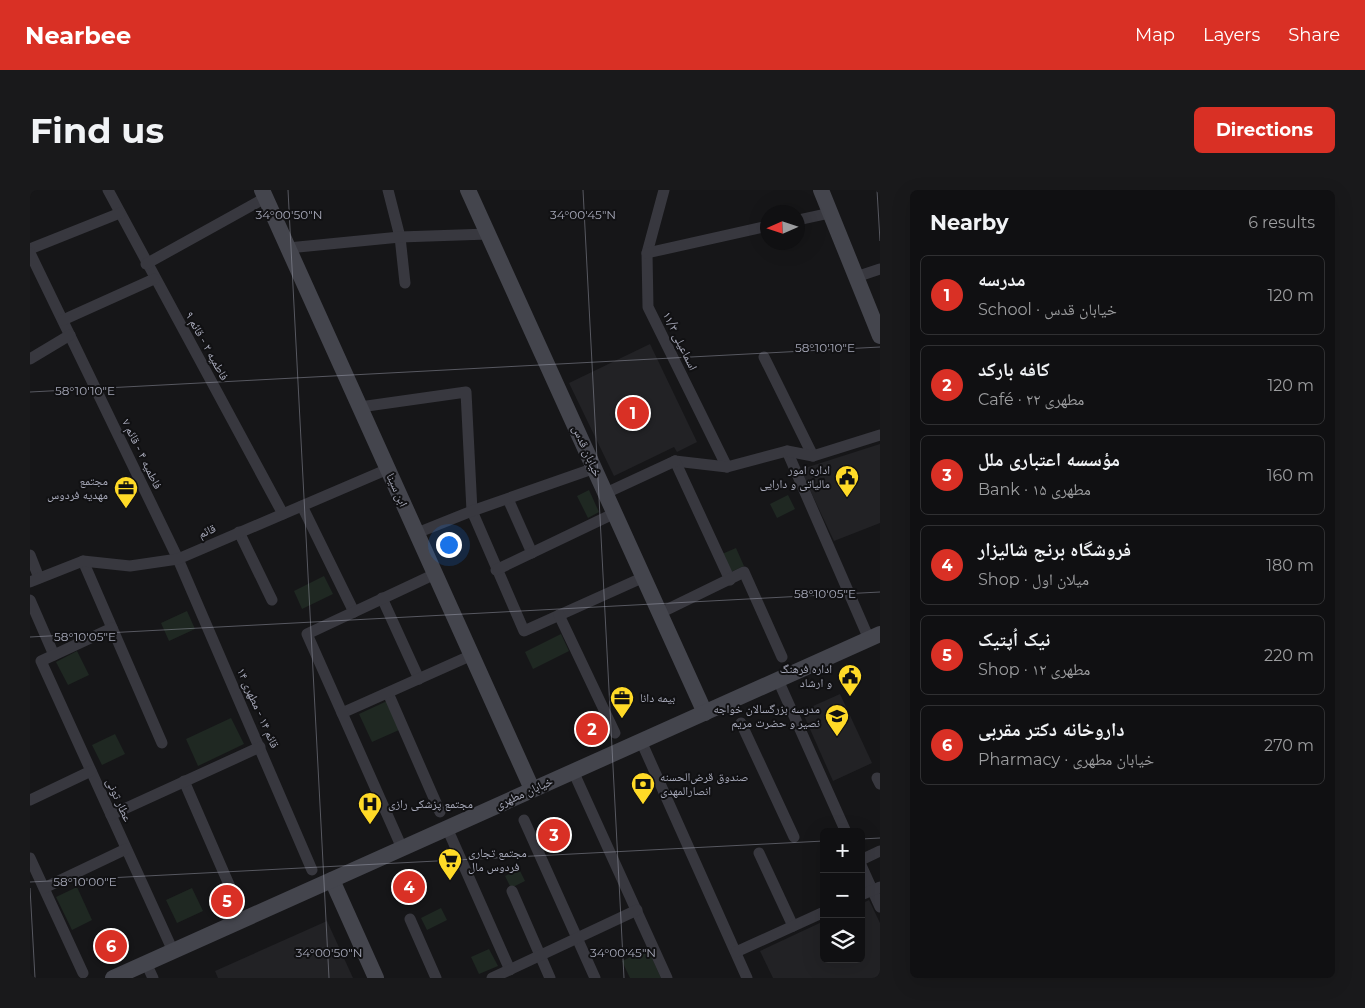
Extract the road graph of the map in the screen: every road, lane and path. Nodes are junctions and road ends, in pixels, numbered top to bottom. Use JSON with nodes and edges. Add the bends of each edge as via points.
{"nodes":[{"id":1,"x":108,"y":190,"type":"edge"},
{"id":2,"x":388,"y":190,"type":"edge"},
{"id":3,"x":468,"y":190,"type":"edge"},
{"id":4,"x":664,"y":190,"type":"edge"},
{"id":5,"x":821,"y":190,"type":"edge"},
{"id":6,"x":264,"y":194,"type":"edge"},
{"id":7,"x":120,"y":213,"type":"junction"},
{"id":8,"x":830,"y":213,"type":"junction"},
{"id":9,"x":805,"y":218,"type":"edge"},
{"id":10,"x":760,"y":228,"type":"edge"},
{"id":11,"x":488,"y":234,"type":"junction"},
{"id":12,"x":400,"y":237,"type":"junction"},
{"id":13,"x":288,"y":248,"type":"junction"},
{"id":14,"x":30,"y":250,"type":"edge"},
{"id":15,"x":647,"y":253,"type":"junction"},
{"id":16,"x":30,"y":254,"type":"edge"},
{"id":17,"x":146,"y":264,"type":"junction"},
{"id":18,"x":880,"y":269,"type":"edge"},
{"id":19,"x":856,"y":277,"type":"junction"},
{"id":20,"x":154,"y":279,"type":"junction"},
{"id":21,"x":405,"y":283,"type":"dead end"},
{"id":22,"x":63,"y":320,"type":"junction"},
{"id":23,"x":70,"y":335,"type":"junction"},
{"id":24,"x":880,"y":336,"type":"edge"},
{"id":25,"x":764,"y":357,"type":"dead end"},
{"id":26,"x":30,"y":359,"type":"edge"},
{"id":27,"x":360,"y":408,"type":"junction"},
{"id":28,"x":880,"y":435,"type":"edge"},
{"id":29,"x":787,"y":451,"type":"junction"},
{"id":30,"x":813,"y":456,"type":"junction"},
{"id":31,"x":675,"y":461,"type":"junction"},
{"id":32,"x":727,"y":467,"type":"junction"},
{"id":33,"x":595,"y":468,"type":"junction"},
{"id":34,"x":388,"y":469,"type":"junction"},
{"id":35,"x":606,"y":493,"type":"junction"},
{"id":36,"x":508,"y":499,"type":"junction"},
{"id":37,"x":302,"y":506,"type":"junction"},
{"id":38,"x":472,"y":511,"type":"junction"},
{"id":39,"x":615,"y":513,"type":"junction"},
{"id":40,"x":283,"y":514,"type":"junction"},
{"id":41,"x":239,"y":532,"type":"junction"},
{"id":42,"x":417,"y":533,"type":"junction"},
{"id":43,"x":532,"y":553,"type":"junction"},
{"id":44,"x":30,"y":555,"type":"edge"},
{"id":45,"x":178,"y":559,"type":"junction"},
{"id":46,"x":83,"y":561,"type":"junction"},
{"id":47,"x":496,"y":570,"type":"junction"},
{"id":48,"x":435,"y":574,"type":"junction"},
{"id":49,"x":644,"y":576,"type":"junction"},
{"id":50,"x":35,"y":580,"type":"edge"},
{"id":51,"x":730,"y":580,"type":"junction"},
{"id":52,"x":382,"y":598,"type":"junction"},
{"id":53,"x":30,"y":600,"type":"edge"},
{"id":54,"x":272,"y":600,"type":"dead end"},
{"id":55,"x":354,"y":612,"type":"junction"},
{"id":56,"x":660,"y":613,"type":"junction"},
{"id":57,"x":559,"y":615,"type":"junction"},
{"id":58,"x":112,"y":628,"type":"junction"},
{"id":59,"x":875,"y":636,"type":"edge"},
{"id":60,"x":54,"y":655,"type":"junction"},
{"id":61,"x":472,"y":655,"type":"junction"},
{"id":62,"x":782,"y":657,"type":"dead end"},
{"id":63,"x":419,"y":679,"type":"junction"},
{"id":64,"x":778,"y":680,"type":"junction"},
{"id":65,"x":388,"y":694,"type":"junction"},
{"id":66,"x":705,"y":712,"type":"junction"},
{"id":67,"x":342,"y":713,"type":"junction"},
{"id":68,"x":741,"y":723,"type":"dead end"},
{"id":69,"x":614,"y":733,"type":"dead end"},
{"id":70,"x":641,"y":741,"type":"junction"},
{"id":71,"x":162,"y":744,"type":"dead end"},
{"id":72,"x":260,"y":747,"type":"junction"},
{"id":73,"x":91,"y":771,"type":"junction"},
{"id":74,"x":573,"y":771,"type":"junction"},
{"id":75,"x":184,"y":781,"type":"junction"},
{"id":76,"x":532,"y":789,"type":"junction"},
{"id":77,"x":30,"y":800,"type":"edge"},
{"id":78,"x":440,"y":812,"type":"dead end"},
{"id":79,"x":110,"y":815,"type":"junction"},
{"id":80,"x":524,"y":820,"type":"dead end"},
{"id":81,"x":447,"y":828,"type":"junction"},
{"id":82,"x":844,"y":828,"type":"edge"},
{"id":83,"x":794,"y":837,"type":"dead end"},
{"id":84,"x":402,"y":848,"type":"junction"},
{"id":85,"x":126,"y":849,"type":"junction"},
{"id":86,"x":880,"y":851,"type":"edge"},
{"id":87,"x":759,"y":853,"type":"dead end"},
{"id":88,"x":30,"y":858,"type":"edge"},
{"id":89,"x":865,"y":858,"type":"edge"},
{"id":90,"x":312,"y":870,"type":"dead end"},
{"id":91,"x":865,"y":871,"type":"edge"},
{"id":92,"x":332,"y":880,"type":"junction"},
{"id":93,"x":44,"y":888,"type":"junction"},
{"id":94,"x":876,"y":888,"type":"edge"},
{"id":95,"x":512,"y":891,"type":"dead end"},
{"id":96,"x":237,"y":903,"type":"dead end"},
{"id":97,"x":880,"y":907,"type":"edge"},
{"id":98,"x":636,"y":910,"type":"junction"},
{"id":99,"x":820,"y":914,"type":"edge"},
{"id":100,"x":410,"y":919,"type":"dead end"},
{"id":101,"x":793,"y":926,"type":"junction"},
{"id":102,"x":578,"y":939,"type":"junction"},
{"id":103,"x":173,"y":951,"type":"junction"},
{"id":104,"x":736,"y":952,"type":"junction"},
{"id":105,"x":540,"y":956,"type":"junction"},
{"id":106,"x":510,"y":970,"type":"junction"},
{"id":107,"x":150,"y":971,"type":"edge"},
{"id":108,"x":83,"y":973,"type":"dead end"},
{"id":109,"x":113,"y":978,"type":"edge"},
{"id":110,"x":376,"y":978,"type":"edge"},
{"id":111,"x":436,"y":978,"type":"edge"},
{"id":112,"x":492,"y":978,"type":"edge"},
{"id":113,"x":550,"y":978,"type":"edge"},
{"id":114,"x":595,"y":978,"type":"edge"},
{"id":115,"x":667,"y":978,"type":"edge"},
{"id":116,"x":747,"y":978,"type":"edge"}],
"edges":[{"from":1,"to":7,"type":"street","name":"فاطمیه ۲ - قائم ۹"},
{"from":2,"to":12,"type":"street"},
{"from":3,"to":11,"type":"street","name":"خیابان قدس"},
{"from":4,"to":15,"type":"street","name":"اسماعیلی ۱۱/۳"},
{"from":5,"to":8,"type":"street"},
{"from":6,"to":13,"type":"street","name":"ابن سینا"},
{"from":6,"to":17,"type":"street"},
{"from":7,"to":14,"type":"street"},
{"from":7,"to":17,"type":"street","name":"فاطمیه ۲ - قائم ۹"},
{"from":8,"to":9,"type":"street"},
{"from":8,"to":19,"type":"street"},
{"from":10,"to":15,"type":"street"},
{"from":11,"to":12,"type":"street"},
{"from":11,"to":33,"type":"street","name":"خیابان قدس"},
{"from":12,"to":13,"type":"street"},
{"from":12,"to":21,"type":"street"},
{"from":13,"to":27,"type":"street","name":"ابن سینا"},
{"from":15,"to":32,"type":"street","name":"اسماعیلی ۱۱/۳","via":[[648,307]]},
{"from":16,"to":22,"type":"street","name":"فاطمیه ۴ - قائم ۷"},
{"from":17,"to":20,"type":"street","name":"فاطمیه ۲ - قائم ۹"},
{"from":18,"to":19,"type":"street"},
{"from":19,"to":24,"type":"street"},
{"from":20,"to":22,"type":"street"},
{"from":20,"to":40,"type":"street","name":"فاطمیه ۲ - قائم ۹"},
{"from":22,"to":23,"type":"street","name":"فاطمیه ۴ - قائم ۷"},
{"from":23,"to":26,"type":"street"},
{"from":23,"to":45,"type":"street","name":"فاطمیه ۴ - قائم ۷"},
{"from":25,"to":30,"type":"street"},
{"from":27,"to":34,"type":"street","name":"ابن سینا"},
{"from":27,"to":38,"type":"street","via":[[466,392]]},
{"from":28,"to":30,"type":"street"},
{"from":29,"to":30,"type":"street"},
{"from":29,"to":32,"type":"street"},
{"from":29,"to":59,"type":"street"},
{"from":31,"to":32,"type":"street"},
{"from":31,"to":35,"type":"street"},
{"from":31,"to":51,"type":"street"},
{"from":33,"to":35,"type":"street","name":"خیابان قدس"},
{"from":33,"to":36,"type":"street"},
{"from":34,"to":37,"type":"street","name":"قائم"},
{"from":34,"to":42,"type":"street","name":"ابن سینا"},
{"from":35,"to":39,"type":"street","name":"خیابان قدس"},
{"from":36,"to":38,"type":"street"},
{"from":36,"to":43,"type":"street"},
{"from":37,"to":40,"type":"street","name":"قائم"},
{"from":37,"to":55,"type":"street"},
{"from":38,"to":42,"type":"street"},
{"from":38,"to":47,"type":"street"},
{"from":39,"to":43,"type":"street"},
{"from":39,"to":49,"type":"street","name":"خیابان قدس"},
{"from":40,"to":41,"type":"street","name":"قائم"},
{"from":41,"to":45,"type":"street","name":"قائم"},
{"from":41,"to":54,"type":"street"},
{"from":42,"to":48,"type":"street","name":"ابن سینا"},
{"from":43,"to":47,"type":"street"},
{"from":44,"to":50,"type":"street"},
{"from":45,"to":46,"type":"street","name":"قائم","via":[[130,566]]},
{"from":45,"to":72,"type":"street","name":"قائم ۱۴ - مطهری ۱۴"},
{"from":46,"to":50,"type":"street","name":"قائم"},
{"from":46,"to":58,"type":"street"},
{"from":47,"to":57,"type":"street","via":[[524,631]]},
{"from":48,"to":52,"type":"street"},
{"from":48,"to":61,"type":"street","name":"ابن سینا"},
{"from":49,"to":56,"type":"street","name":"خیابان قدس"},
{"from":49,"to":57,"type":"street"},
{"from":51,"to":56,"type":"street"},
{"from":51,"to":62,"type":"street","via":[[744,572]]},
{"from":52,"to":55,"type":"street"},
{"from":52,"to":63,"type":"street"},
{"from":53,"to":60,"type":"street"},
{"from":55,"to":67,"type":"street","via":[[307,634]]},
{"from":56,"to":66,"type":"street","name":"خیابان قدس"},
{"from":57,"to":69,"type":"street"},
{"from":58,"to":60,"type":"street"},
{"from":58,"to":71,"type":"street"},
{"from":59,"to":64,"type":"street","name":"خیابان مطهری"},
{"from":60,"to":73,"type":"street","name":"عطار تونی","via":[[40,661]]},
{"from":61,"to":63,"type":"street"},
{"from":61,"to":76,"type":"street","name":"ابن سینا"},
{"from":63,"to":65,"type":"street"},
{"from":64,"to":66,"type":"street","name":"خیابان مطهری"},
{"from":64,"to":82,"type":"street"},
{"from":65,"to":67,"type":"street"},
{"from":65,"to":78,"type":"street"},
{"from":66,"to":70,"type":"street","name":"خیابان مطهری"},
{"from":67,"to":84,"type":"street"},
{"from":68,"to":83,"type":"street"},
{"from":70,"to":74,"type":"street","name":"خیابان مطهری"},
{"from":70,"to":104,"type":"street"},
{"from":72,"to":75,"type":"street"},
{"from":72,"to":90,"type":"street","name":"قائم ۱۴ - مطهری ۱۴"},
{"from":73,"to":77,"type":"street"},
{"from":73,"to":79,"type":"street","name":"عطار تونی"},
{"from":74,"to":76,"type":"street","name":"خیابان مطهری"},
{"from":74,"to":98,"type":"street"},
{"from":75,"to":79,"type":"street"},
{"from":75,"to":96,"type":"street"},
{"from":76,"to":81,"type":"street","name":"خیابان مطهری"},
{"from":79,"to":85,"type":"street","name":"عطار تونی"},
{"from":80,"to":102,"type":"street"},
{"from":81,"to":84,"type":"street","name":"خیابان مطهری"},
{"from":81,"to":106,"type":"street"},
{"from":84,"to":92,"type":"street","name":"خیابان مطهری"},
{"from":85,"to":93,"type":"street"},
{"from":85,"to":103,"type":"street","name":"عطار تونی"},
{"from":86,"to":89,"type":"street"},
{"from":87,"to":101,"type":"street"},
{"from":88,"to":93,"type":"street"},
{"from":91,"to":94,"type":"street"},
{"from":92,"to":103,"type":"street","name":"خیابان مطهری"},
{"from":92,"to":110,"type":"street"},
{"from":93,"to":108,"type":"street"},
{"from":94,"to":97,"type":"street"},
{"from":95,"to":105,"type":"street"},
{"from":98,"to":102,"type":"street"},
{"from":98,"to":115,"type":"street"},
{"from":99,"to":101,"type":"street"},
{"from":100,"to":111,"type":"street"},
{"from":101,"to":104,"type":"street"},
{"from":102,"to":105,"type":"street"},
{"from":102,"to":114,"type":"street"},
{"from":103,"to":107,"type":"street","name":"خیابان مطهری"},
{"from":104,"to":116,"type":"street"},
{"from":105,"to":106,"type":"street"},
{"from":105,"to":113,"type":"street"},
{"from":106,"to":112,"type":"street"},
{"from":107,"to":109,"type":"street","name":"خیابان مطهری"}]}
